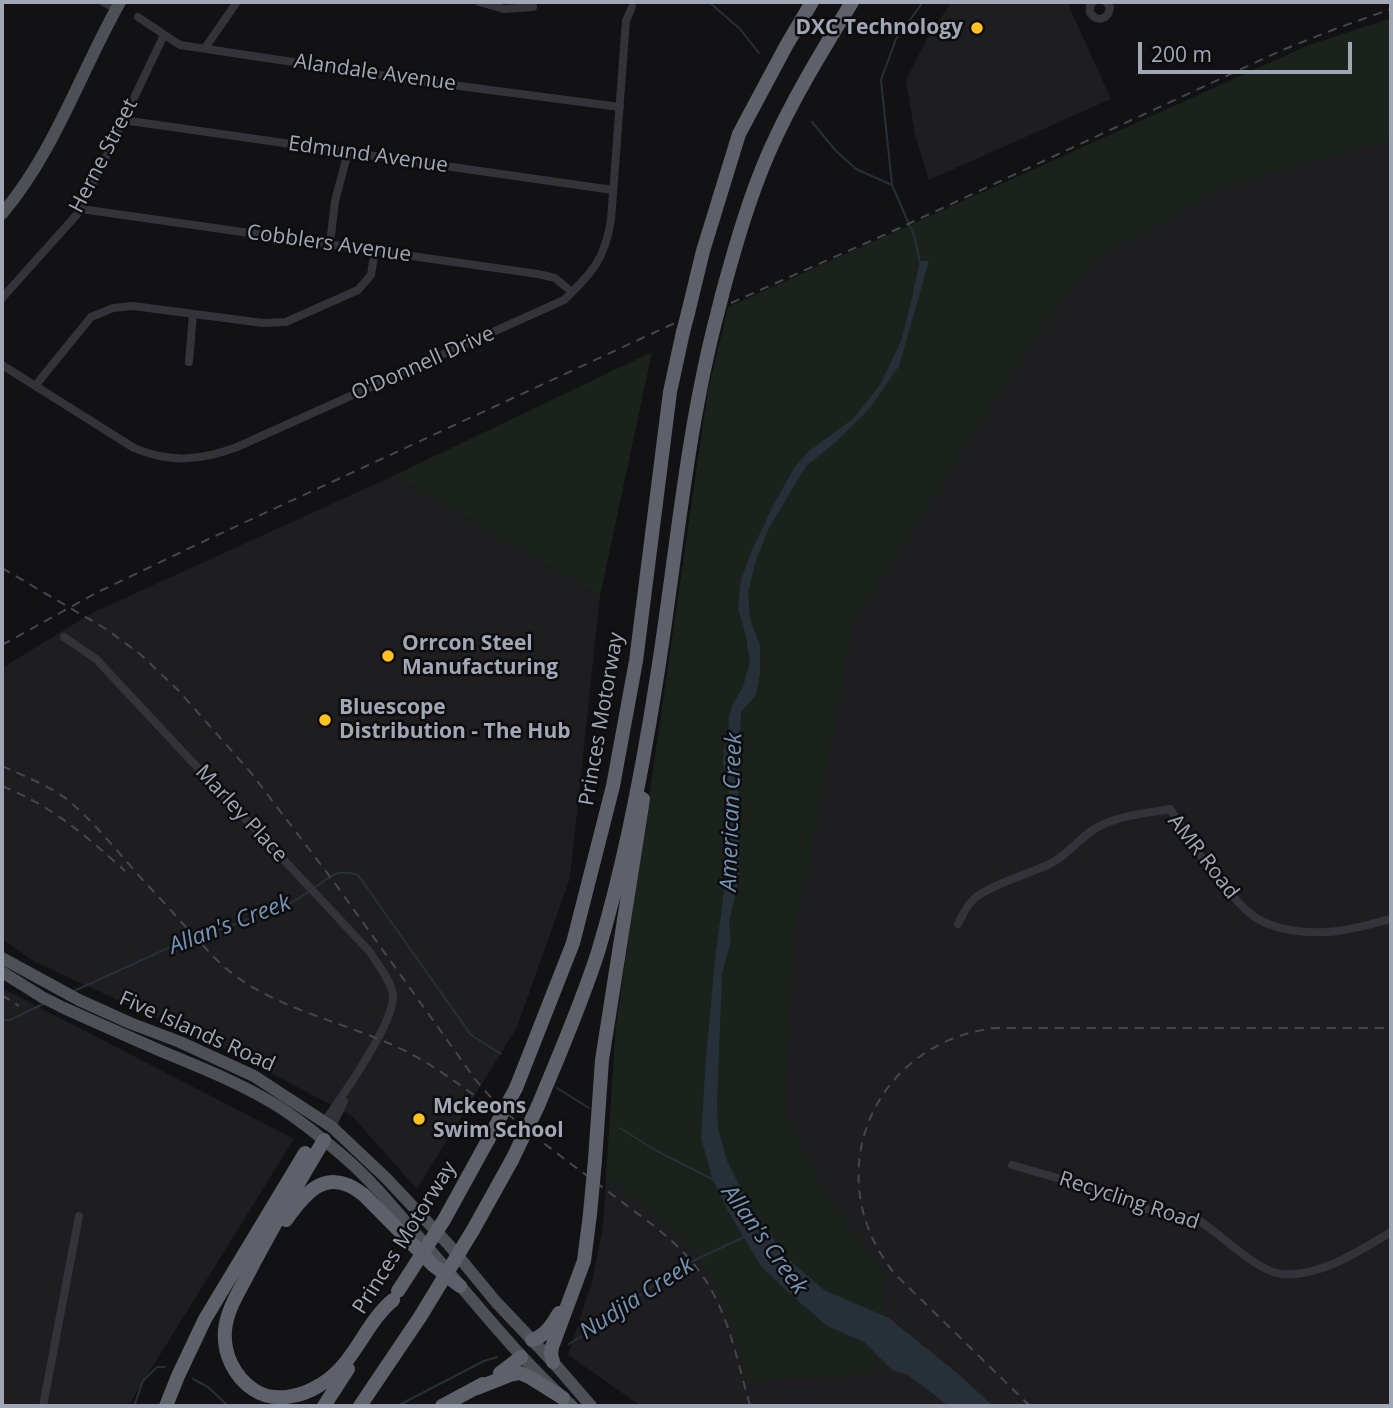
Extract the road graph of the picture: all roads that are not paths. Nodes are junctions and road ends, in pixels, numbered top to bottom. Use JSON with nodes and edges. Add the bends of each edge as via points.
{"nodes":[{"id":1,"x":103,"y":2,"type":"edge"},
{"id":2,"x":237,"y":2,"type":"edge"},
{"id":3,"x":479,"y":2,"type":"edge"},
{"id":4,"x":812,"y":2,"type":"edge"},
{"id":5,"x":854,"y":2,"type":"edge"},
{"id":6,"x":1093,"y":2,"type":"edge"},
{"id":7,"x":1109,"y":2,"type":"edge"},
{"id":8,"x":118,"y":5,"type":"edge"},
{"id":9,"x":533,"y":6,"type":"dead end"},
{"id":10,"x":632,"y":7,"type":"dead end"},
{"id":11,"x":138,"y":17,"type":"dead end"},
{"id":12,"x":164,"y":35,"type":"junction"},
{"id":13,"x":205,"y":48,"type":"junction"},
{"id":14,"x":620,"y":107,"type":"junction"},
{"id":15,"x":123,"y":120,"type":"junction"},
{"id":16,"x":348,"y":152,"type":"junction"},
{"id":17,"x":613,"y":190,"type":"junction"},
{"id":18,"x":81,"y":209,"type":"junction"},
{"id":19,"x":2,"y":214,"type":"edge"},
{"id":20,"x":330,"y":244,"type":"junction"},
{"id":21,"x":375,"y":250,"type":"junction"},
{"id":22,"x":572,"y":292,"type":"junction"},
{"id":23,"x":2,"y":298,"type":"edge"},
{"id":24,"x":193,"y":314,"type":"junction"},
{"id":25,"x":189,"y":362,"type":"dead end"},
{"id":26,"x":2,"y":365,"type":"edge"},
{"id":27,"x":35,"y":386,"type":"junction"},
{"id":28,"x":64,"y":637,"type":"dead end"},
{"id":29,"x":656,"y":683,"type":"junction"},
{"id":30,"x":1391,"y":919,"type":"edge"},
{"id":31,"x":958,"y":923,"type":"dead end"},
{"id":32,"x":2,"y":958,"type":"edge"},
{"id":33,"x":2,"y":972,"type":"edge"},
{"id":34,"x":324,"y":1131,"type":"junction"},
{"id":35,"x":1012,"y":1164,"type":"dead end"},
{"id":36,"x":79,"y":1216,"type":"dead end"},
{"id":37,"x":1391,"y":1232,"type":"edge"},
{"id":38,"x":253,"y":1263,"type":"junction"},
{"id":39,"x":576,"y":1285,"type":"junction"},
{"id":40,"x":460,"y":1286,"type":"junction"},
{"id":41,"x":395,"y":1296,"type":"junction"},
{"id":42,"x":474,"y":1303,"type":"junction"},
{"id":43,"x":528,"y":1340,"type":"junction"},
{"id":44,"x":522,"y":1357,"type":"junction"},
{"id":45,"x":552,"y":1362,"type":"junction"},
{"id":46,"x":477,"y":1388,"type":"junction"},
{"id":47,"x":567,"y":1402,"type":"edge"},
{"id":48,"x":43,"y":1406,"type":"edge"},
{"id":49,"x":166,"y":1406,"type":"edge"},
{"id":50,"x":324,"y":1406,"type":"edge"},
{"id":51,"x":360,"y":1406,"type":"edge"},
{"id":52,"x":442,"y":1406,"type":"edge"},
{"id":53,"x":591,"y":1406,"type":"edge"}],
"edges":[{"from":1,"to":8,"type":"street"},
{"from":2,"to":13,"type":"street"},
{"from":3,"to":9,"type":"street","via":[[504,9]]},
{"from":4,"to":41,"type":"highway","name":"Princes Motorway","bridge":true,"via":[[738,134],[703,251],[670,393],[636,661],[613,786],[573,943],[516,1088],[444,1220]]},
{"from":5,"to":29,"type":"highway","bridge":true,"via":[[807,75],[769,153],[722,295],[698,397]]},
{"from":6,"to":7,"type":"street","via":[[1090,13],[1099,19],[1109,14]]},
{"from":8,"to":19,"type":"main road","via":[[47,149]]},
{"from":10,"to":14,"type":"street","name":"O'Donnell Drive","via":[[626,21]]},
{"from":11,"to":12,"type":"street","name":"Alandale Avenue"},
{"from":12,"to":13,"type":"street","name":"Alandale Avenue","via":[[180,45]]},
{"from":12,"to":15,"type":"street","name":"Herne Street"},
{"from":13,"to":14,"type":"street","name":"Alandale Avenue"},
{"from":14,"to":17,"type":"street","name":"O'Donnell Drive"},
{"from":15,"to":16,"type":"street","name":"Edmund Avenue"},
{"from":15,"to":18,"type":"street","name":"Herne Street"},
{"from":16,"to":17,"type":"street","name":"Edmund Avenue"},
{"from":16,"to":20,"type":"street"},
{"from":17,"to":22,"type":"street","name":"O'Donnell Drive","via":[[608,241],[593,270]]},
{"from":18,"to":20,"type":"street","name":"Cobblers Avenue"},
{"from":18,"to":23,"type":"street","name":"Herne Street"},
{"from":20,"to":21,"type":"street","name":"Cobblers Avenue"},
{"from":21,"to":22,"type":"street","name":"Cobblers Avenue","via":[[547,276]]},
{"from":21,"to":24,"type":"street","via":[[371,275],[358,290],[286,322]]},
{"from":22,"to":27,"type":"street","name":"O'Donnell Drive","via":[[552,307],[237,447],[205,457],[147,453]]},
{"from":24,"to":25,"type":"street"},
{"from":24,"to":27,"type":"street","via":[[133,306],[91,317]]},
{"from":26,"to":27,"type":"street","name":"O'Donnell Drive"},
{"from":28,"to":34,"type":"street","name":"Marley Place","via":[[96,659],[370,952],[390,984],[391,1009]]},
{"from":29,"to":39,"type":"highway","bridge":true,"via":[[651,753],[603,1060],[584,1261]]},
{"from":29,"to":51,"type":"highway","bridge":true,"via":[[615,892],[571,1028],[512,1160],[473,1230]]},
{"from":30,"to":31,"type":"street","name":"AMR Road","via":[[1329,932],[1279,928],[1257,919],[1213,874],[1170,810],[1103,824],[1051,863],[973,899]]},
{"from":32,"to":34,"type":"main road","name":"Five Islands Road","via":[[79,1000],[254,1076]]},
{"from":33,"to":34,"type":"main road","name":"Five Islands Road","via":[[64,1009],[246,1088]]},
{"from":34,"to":38,"type":"highway"},
{"from":34,"to":40,"type":"main road","name":"Five Islands Road"},
{"from":34,"to":43,"type":"main road","name":"Five Islands Road","via":[[386,1178]]},
{"from":34,"to":49,"type":"highway","via":[[205,1319]]},
{"from":35,"to":37,"type":"street","name":"Recycling Road","via":[[1136,1208],[1190,1217],[1278,1274],[1318,1269]]},
{"from":36,"to":48,"type":"street"},
{"from":38,"to":40,"type":"highway","via":[[307,1193],[336,1182],[364,1195]]},
{"from":38,"to":41,"type":"highway","via":[[228,1316],[225,1341],[228,1357],[243,1381],[270,1396],[302,1394],[335,1374]]},
{"from":39,"to":43,"type":"highway","via":[[550,1326],[540,1337]]},
{"from":39,"to":45,"type":"highway","via":[[551,1350]]},
{"from":40,"to":42,"type":"main road","name":"Five Islands Road"},
{"from":41,"to":50,"type":"highway","name":"Princes Motorway"},
{"from":42,"to":43,"type":"main road","via":[[511,1336]]},
{"from":42,"to":44,"type":"main road","name":"Five Islands Road"},
{"from":43,"to":44,"type":"main road"},
{"from":43,"to":45,"type":"main road","name":"Five Islands Road"},
{"from":44,"to":46,"type":"highway"},
{"from":44,"to":47,"type":"main road","name":"Five Islands Road"},
{"from":45,"to":53,"type":"main road","name":"Five Islands Road"},
{"from":46,"to":47,"type":"highway","via":[[520,1373]]},
{"from":46,"to":52,"type":"highway"}]}
